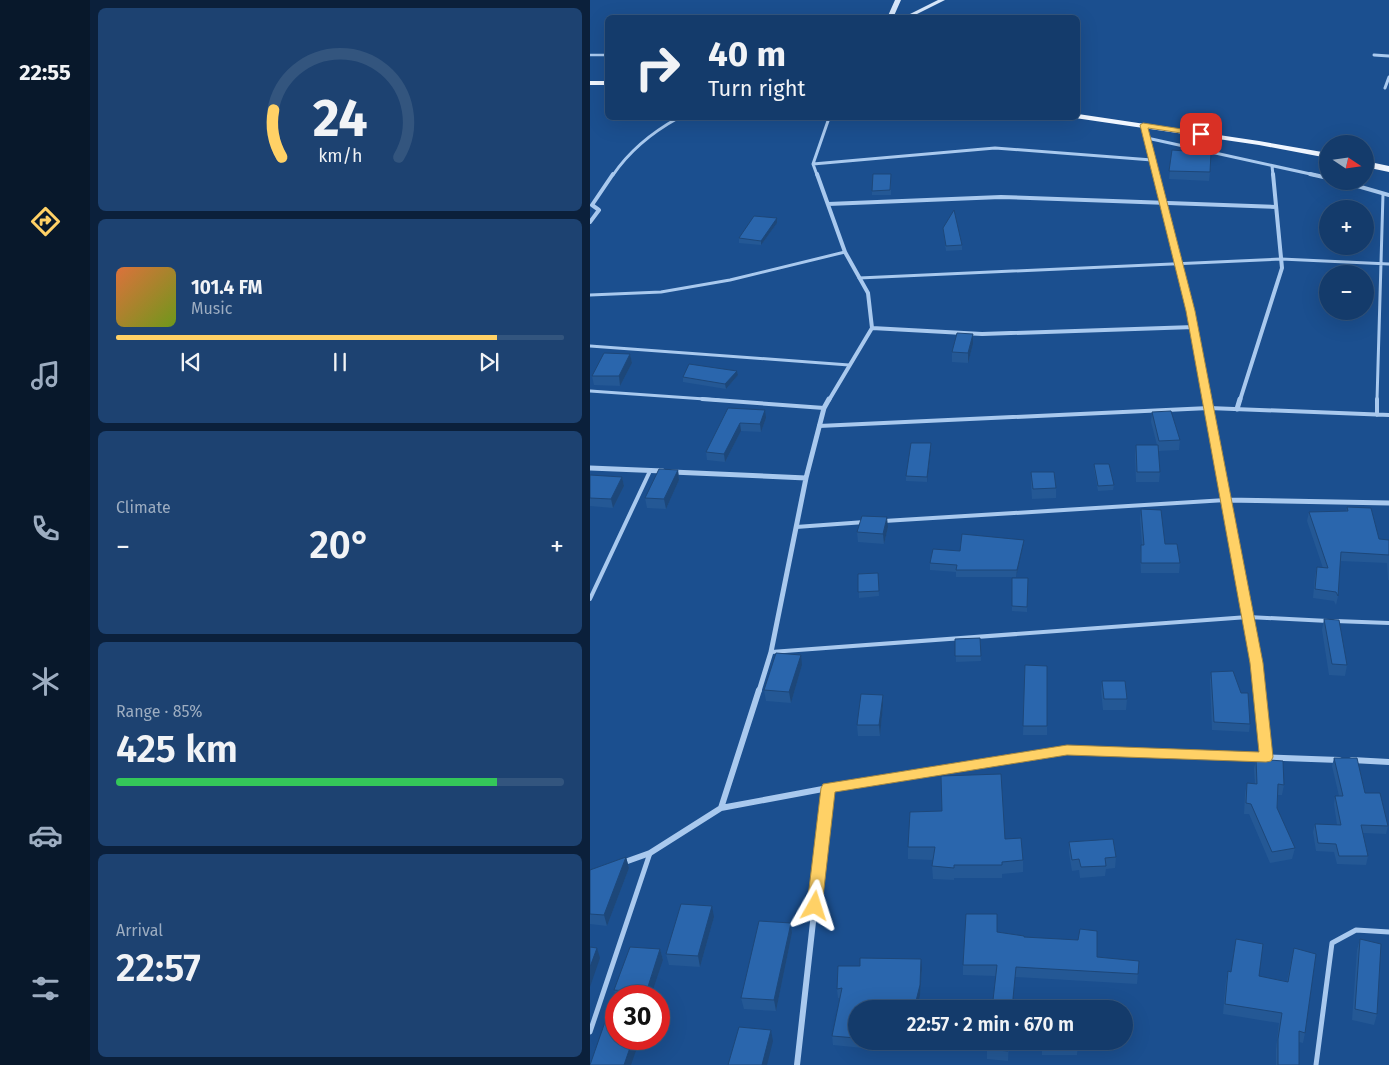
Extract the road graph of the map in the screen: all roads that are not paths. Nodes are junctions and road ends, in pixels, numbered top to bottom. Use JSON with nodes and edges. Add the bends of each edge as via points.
{"nodes":[{"id":1,"x":898,"y":0,"type":"edge"},
{"id":2,"x":942,"y":0,"type":"edge"},
{"id":3,"x":891,"y":15,"type":"edge"},
{"id":4,"x":910,"y":15,"type":"edge"},
{"id":5,"x":590,"y":55,"type":"edge"},
{"id":6,"x":605,"y":55,"type":"edge"},
{"id":7,"x":1374,"y":55,"type":"dead end"},
{"id":8,"x":1389,"y":56,"type":"edge"},
{"id":9,"x":1389,"y":77,"type":"edge"},
{"id":10,"x":590,"y":83,"type":"edge"},
{"id":11,"x":605,"y":83,"type":"edge"},
{"id":12,"x":1385,"y":88,"type":"dead end"},
{"id":13,"x":1080,"y":116,"type":"edge"},
{"id":14,"x":674,"y":120,"type":"edge"},
{"id":15,"x":828,"y":120,"type":"edge"},
{"id":16,"x":1143,"y":125,"type":"junction"},
{"id":17,"x":1147,"y":138,"type":"junction"},
{"id":18,"x":1319,"y":154,"type":"edge"},
{"id":19,"x":1152,"y":160,"type":"junction"},
{"id":20,"x":813,"y":164,"type":"junction"},
{"id":21,"x":1272,"y":166,"type":"junction"},
{"id":22,"x":1374,"y":166,"type":"edge"},
{"id":23,"x":1389,"y":169,"type":"edge"},
{"id":24,"x":1319,"y":176,"type":"edge"},
{"id":25,"x":1370,"y":190,"type":"edge"},
{"id":26,"x":1383,"y":194,"type":"junction"},
{"id":27,"x":1389,"y":195,"type":"edge"},
{"id":28,"x":1163,"y":203,"type":"junction"},
{"id":29,"x":828,"y":204,"type":"junction"},
{"id":30,"x":1276,"y":207,"type":"junction"},
{"id":31,"x":590,"y":222,"type":"edge"},
{"id":32,"x":844,"y":252,"type":"junction"},
{"id":33,"x":1281,"y":259,"type":"junction"},
{"id":34,"x":1179,"y":264,"type":"junction"},
{"id":35,"x":1381,"y":264,"type":"junction"},
{"id":36,"x":1389,"y":264,"type":"edge"},
{"id":37,"x":859,"y":278,"type":"junction"},
{"id":38,"x":590,"y":295,"type":"edge"},
{"id":39,"x":872,"y":328,"type":"junction"},
{"id":40,"x":1194,"y":328,"type":"junction"},
{"id":41,"x":590,"y":346,"type":"edge"},
{"id":42,"x":849,"y":365,"type":"junction"},
{"id":43,"x":590,"y":391,"type":"edge"},
{"id":44,"x":824,"y":408,"type":"junction"},
{"id":45,"x":1209,"y":408,"type":"junction"},
{"id":46,"x":1237,"y":409,"type":"junction"},
{"id":47,"x":1377,"y":415,"type":"junction"},
{"id":48,"x":1389,"y":415,"type":"edge"},
{"id":49,"x":819,"y":426,"type":"junction"},
{"id":50,"x":590,"y":468,"type":"edge"},
{"id":51,"x":650,"y":471,"type":"junction"},
{"id":52,"x":806,"y":478,"type":"junction"},
{"id":53,"x":1226,"y":500,"type":"junction"},
{"id":54,"x":1389,"y":503,"type":"edge"},
{"id":55,"x":796,"y":527,"type":"junction"},
{"id":56,"x":590,"y":599,"type":"edge"},
{"id":57,"x":1248,"y":617,"type":"junction"},
{"id":58,"x":1389,"y":623,"type":"edge"},
{"id":59,"x":771,"y":652,"type":"junction"},
{"id":60,"x":1266,"y":757,"type":"junction"},
{"id":61,"x":1389,"y":762,"type":"edge"},
{"id":62,"x":828,"y":788,"type":"junction"},
{"id":63,"x":720,"y":808,"type":"junction"},
{"id":64,"x":650,"y":853,"type":"junction"},
{"id":65,"x":616,"y":865,"type":"edge"},
{"id":66,"x":1389,"y":932,"type":"edge"},
{"id":67,"x":590,"y":1032,"type":"edge"},
{"id":68,"x":797,"y":1065,"type":"edge"},
{"id":69,"x":1316,"y":1065,"type":"edge"}],
"edges":[{"from":1,"to":3,"type":"street"},
{"from":2,"to":4,"type":"street"},
{"from":5,"to":6,"type":"lane"},
{"from":7,"to":8,"type":"street"},
{"from":9,"to":12,"type":"street"},
{"from":10,"to":11,"type":"main road"},
{"from":13,"to":16,"type":"main road"},
{"from":14,"to":31,"type":"street","via":[[654,131],[621,162],[592,205],[599,210]]},
{"from":15,"to":20,"type":"street"},
{"from":16,"to":17,"type":"street"},
{"from":16,"to":18,"type":"main road"},
{"from":17,"to":19,"type":"street"},
{"from":17,"to":21,"type":"street"},
{"from":19,"to":20,"type":"street","via":[[995,148]]},
{"from":19,"to":28,"type":"street"},
{"from":20,"to":29,"type":"street"},
{"from":21,"to":24,"type":"street"},
{"from":21,"to":30,"type":"street"},
{"from":22,"to":23,"type":"main road"},
{"from":25,"to":26,"type":"street"},
{"from":26,"to":27,"type":"street"},
{"from":26,"to":35,"type":"lane"},
{"from":28,"to":29,"type":"street","via":[[1001,197]]},
{"from":28,"to":30,"type":"street"},
{"from":28,"to":34,"type":"street"},
{"from":29,"to":32,"type":"street"},
{"from":30,"to":33,"type":"street"},
{"from":32,"to":37,"type":"street"},
{"from":32,"to":38,"type":"lane","via":[[730,280],[662,292]]},
{"from":33,"to":34,"type":"lane"},
{"from":33,"to":35,"type":"lane"},
{"from":33,"to":46,"type":"street","via":[[1282,268]]},
{"from":34,"to":37,"type":"lane"},
{"from":34,"to":40,"type":"street"},
{"from":35,"to":36,"type":"lane"},
{"from":35,"to":47,"type":"lane"},
{"from":37,"to":39,"type":"street","via":[[868,293]]},
{"from":39,"to":40,"type":"street","via":[[982,334]]},
{"from":39,"to":42,"type":"street"},
{"from":40,"to":45,"type":"street"},
{"from":41,"to":42,"type":"lane"},
{"from":42,"to":44,"type":"street"},
{"from":43,"to":44,"type":"lane"},
{"from":44,"to":49,"type":"street"},
{"from":45,"to":46,"type":"lane"},
{"from":45,"to":49,"type":"lane"},
{"from":45,"to":53,"type":"street"},
{"from":46,"to":47,"type":"lane"},
{"from":47,"to":48,"type":"lane"},
{"from":49,"to":52,"type":"street"},
{"from":50,"to":51,"type":"street"},
{"from":51,"to":52,"type":"street"},
{"from":51,"to":56,"type":"lane"},
{"from":52,"to":55,"type":"street"},
{"from":53,"to":54,"type":"street"},
{"from":53,"to":55,"type":"lane"},
{"from":53,"to":57,"type":"street"},
{"from":55,"to":59,"type":"street"},
{"from":57,"to":58,"type":"lane"},
{"from":57,"to":59,"type":"lane"},
{"from":57,"to":60,"type":"street"},
{"from":59,"to":63,"type":"street"},
{"from":60,"to":61,"type":"street"},
{"from":60,"to":62,"type":"street","via":[[1067,750]]},
{"from":62,"to":63,"type":"street"},
{"from":62,"to":68,"type":"street"},
{"from":63,"to":64,"type":"street"},
{"from":64,"to":65,"type":"street"},
{"from":64,"to":67,"type":"lane"},
{"from":66,"to":69,"type":"lane","via":[[1356,930],[1332,943]]}]}
